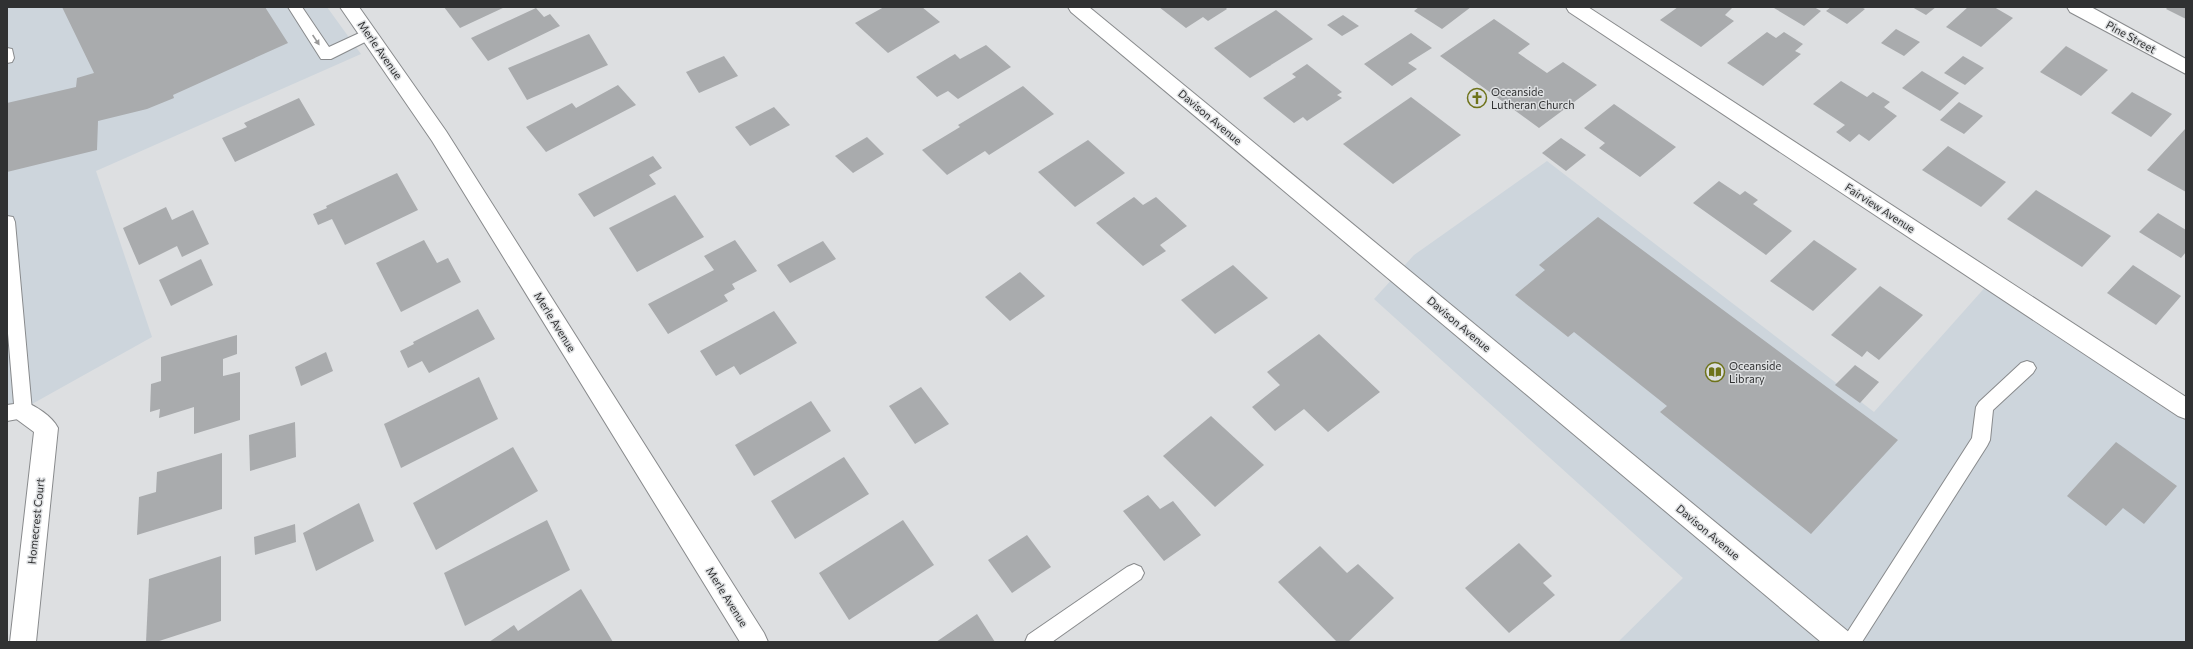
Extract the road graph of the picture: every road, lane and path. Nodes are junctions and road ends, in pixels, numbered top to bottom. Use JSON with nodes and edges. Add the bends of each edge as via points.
{"nodes":[{"id":1,"x":295,"y":7,"type":"edge"},
{"id":2,"x":349,"y":7,"type":"edge"},
{"id":3,"x":1077,"y":7,"type":"edge"},
{"id":4,"x":1575,"y":7,"type":"edge"},
{"id":5,"x":2076,"y":7,"type":"edge"},
{"id":6,"x":368,"y":34,"type":"junction"},
{"id":7,"x":7,"y":53,"type":"edge"},
{"id":8,"x":7,"y":58,"type":"edge"},
{"id":9,"x":2186,"y":67,"type":"edge"},
{"id":10,"x":7,"y":222,"type":"edge"},
{"id":11,"x":2027,"y":368,"type":"dead end"},
{"id":12,"x":2186,"y":409,"type":"edge"},
{"id":13,"x":15,"y":412,"type":"edge"},
{"id":14,"x":1134,"y":573,"type":"dead end"},
{"id":15,"x":23,"y":642,"type":"edge"},
{"id":16,"x":755,"y":642,"type":"edge"},
{"id":17,"x":1035,"y":642,"type":"edge"},
{"id":18,"x":1841,"y":642,"type":"edge"},
{"id":19,"x":1852,"y":642,"type":"edge"}],
"edges":[{"from":1,"to":6,"type":"lane","one_way":true,"via":[[326,55]]},
{"from":2,"to":6,"type":"street","name":"Merle Avenue"},
{"from":3,"to":18,"type":"street","name":"Davison Avenue"},
{"from":4,"to":12,"type":"street","name":"Fairview Avenue"},
{"from":5,"to":9,"type":"street","name":"Pine Street"},
{"from":6,"to":16,"type":"street","name":"Merle Avenue","via":[[443,143]]},
{"from":7,"to":8,"type":"lane"},
{"from":10,"to":13,"type":"lane"},
{"from":11,"to":19,"type":"lane","via":[[1985,408],[1981,440]]},
{"from":13,"to":15,"type":"street","name":"Homecrest Court","via":[[46,428]]},
{"from":14,"to":17,"type":"lane"}]}
